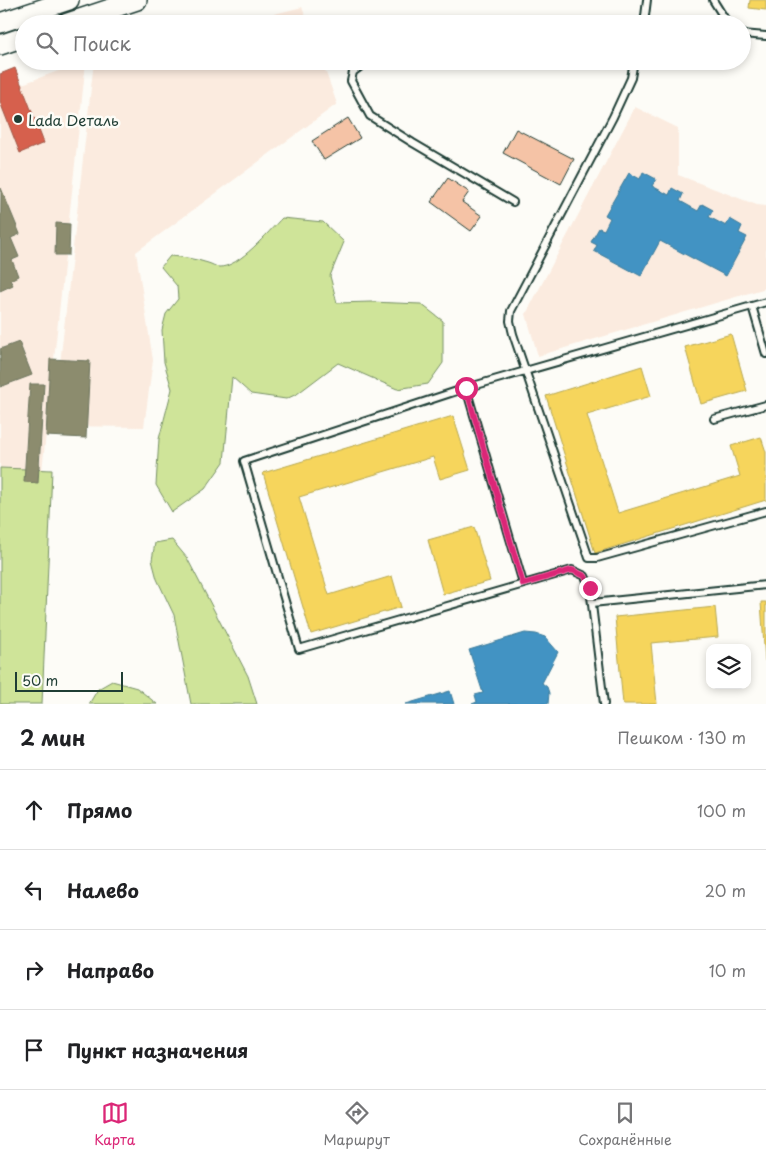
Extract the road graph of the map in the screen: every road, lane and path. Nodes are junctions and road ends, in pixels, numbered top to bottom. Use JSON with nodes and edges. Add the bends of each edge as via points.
{"nodes":[{"id":1,"x":69,"y":0,"type":"edge"},
{"id":2,"x":136,"y":0,"type":"edge"},
{"id":3,"x":647,"y":0,"type":"edge"},
{"id":4,"x":713,"y":0,"type":"edge"},
{"id":5,"x":24,"y":15,"type":"edge"},
{"id":6,"x":92,"y":15,"type":"edge"},
{"id":7,"x":645,"y":15,"type":"edge"},
{"id":8,"x":722,"y":15,"type":"edge"},
{"id":9,"x":15,"y":18,"type":"edge"},
{"id":10,"x":0,"y":23,"type":"edge"},
{"id":11,"x":751,"y":35,"type":"edge"},
{"id":12,"x":766,"y":36,"type":"edge"},
{"id":13,"x":15,"y":40,"type":"edge"},
{"id":14,"x":0,"y":45,"type":"edge"},
{"id":15,"x":356,"y":70,"type":"edge"},
{"id":16,"x":632,"y":70,"type":"edge"},
{"id":17,"x":513,"y":202,"type":"dead end"},
{"id":18,"x":766,"y":302,"type":"edge"},
{"id":19,"x":752,"y":306,"type":"junction"},
{"id":20,"x":766,"y":354,"type":"edge"},
{"id":21,"x":525,"y":371,"type":"junction"},
{"id":22,"x":466,"y":388,"type":"junction"},
{"id":23,"x":766,"y":405,"type":"edge"},
{"id":24,"x":714,"y":419,"type":"dead end"},
{"id":25,"x":766,"y":511,"type":"edge"},
{"id":26,"x":523,"y":584,"type":"junction"},
{"id":27,"x":766,"y":585,"type":"edge"},
{"id":28,"x":592,"y":603,"type":"junction"},
{"id":29,"x":604,"y":704,"type":"edge"}],
"edges":[{"from":1,"to":5,"type":"main road"},
{"from":2,"to":6,"type":"main road"},
{"from":3,"to":7,"type":"lane"},
{"from":4,"to":8,"type":"lane"},
{"from":9,"to":10,"type":"main road"},
{"from":11,"to":12,"type":"lane"},
{"from":13,"to":14,"type":"main road"},
{"from":15,"to":17,"type":"lane","via":[[351,81],[370,116]]},
{"from":16,"to":21,"type":"lane","via":[[613,117],[511,311],[513,334]]},
{"from":18,"to":19,"type":"lane"},
{"from":19,"to":20,"type":"lane"},
{"from":19,"to":21,"type":"lane"},
{"from":21,"to":22,"type":"lane"},
{"from":21,"to":25,"type":"lane","via":[[589,558]]},
{"from":22,"to":26,"type":"lane"},
{"from":22,"to":26,"type":"lane","via":[[244,461],[260,517],[299,649]]},
{"from":23,"to":24,"type":"lane"},
{"from":26,"to":28,"type":"lane","via":[[572,570],[585,576]]},
{"from":27,"to":28,"type":"lane"},
{"from":28,"to":29,"type":"lane"}]}
